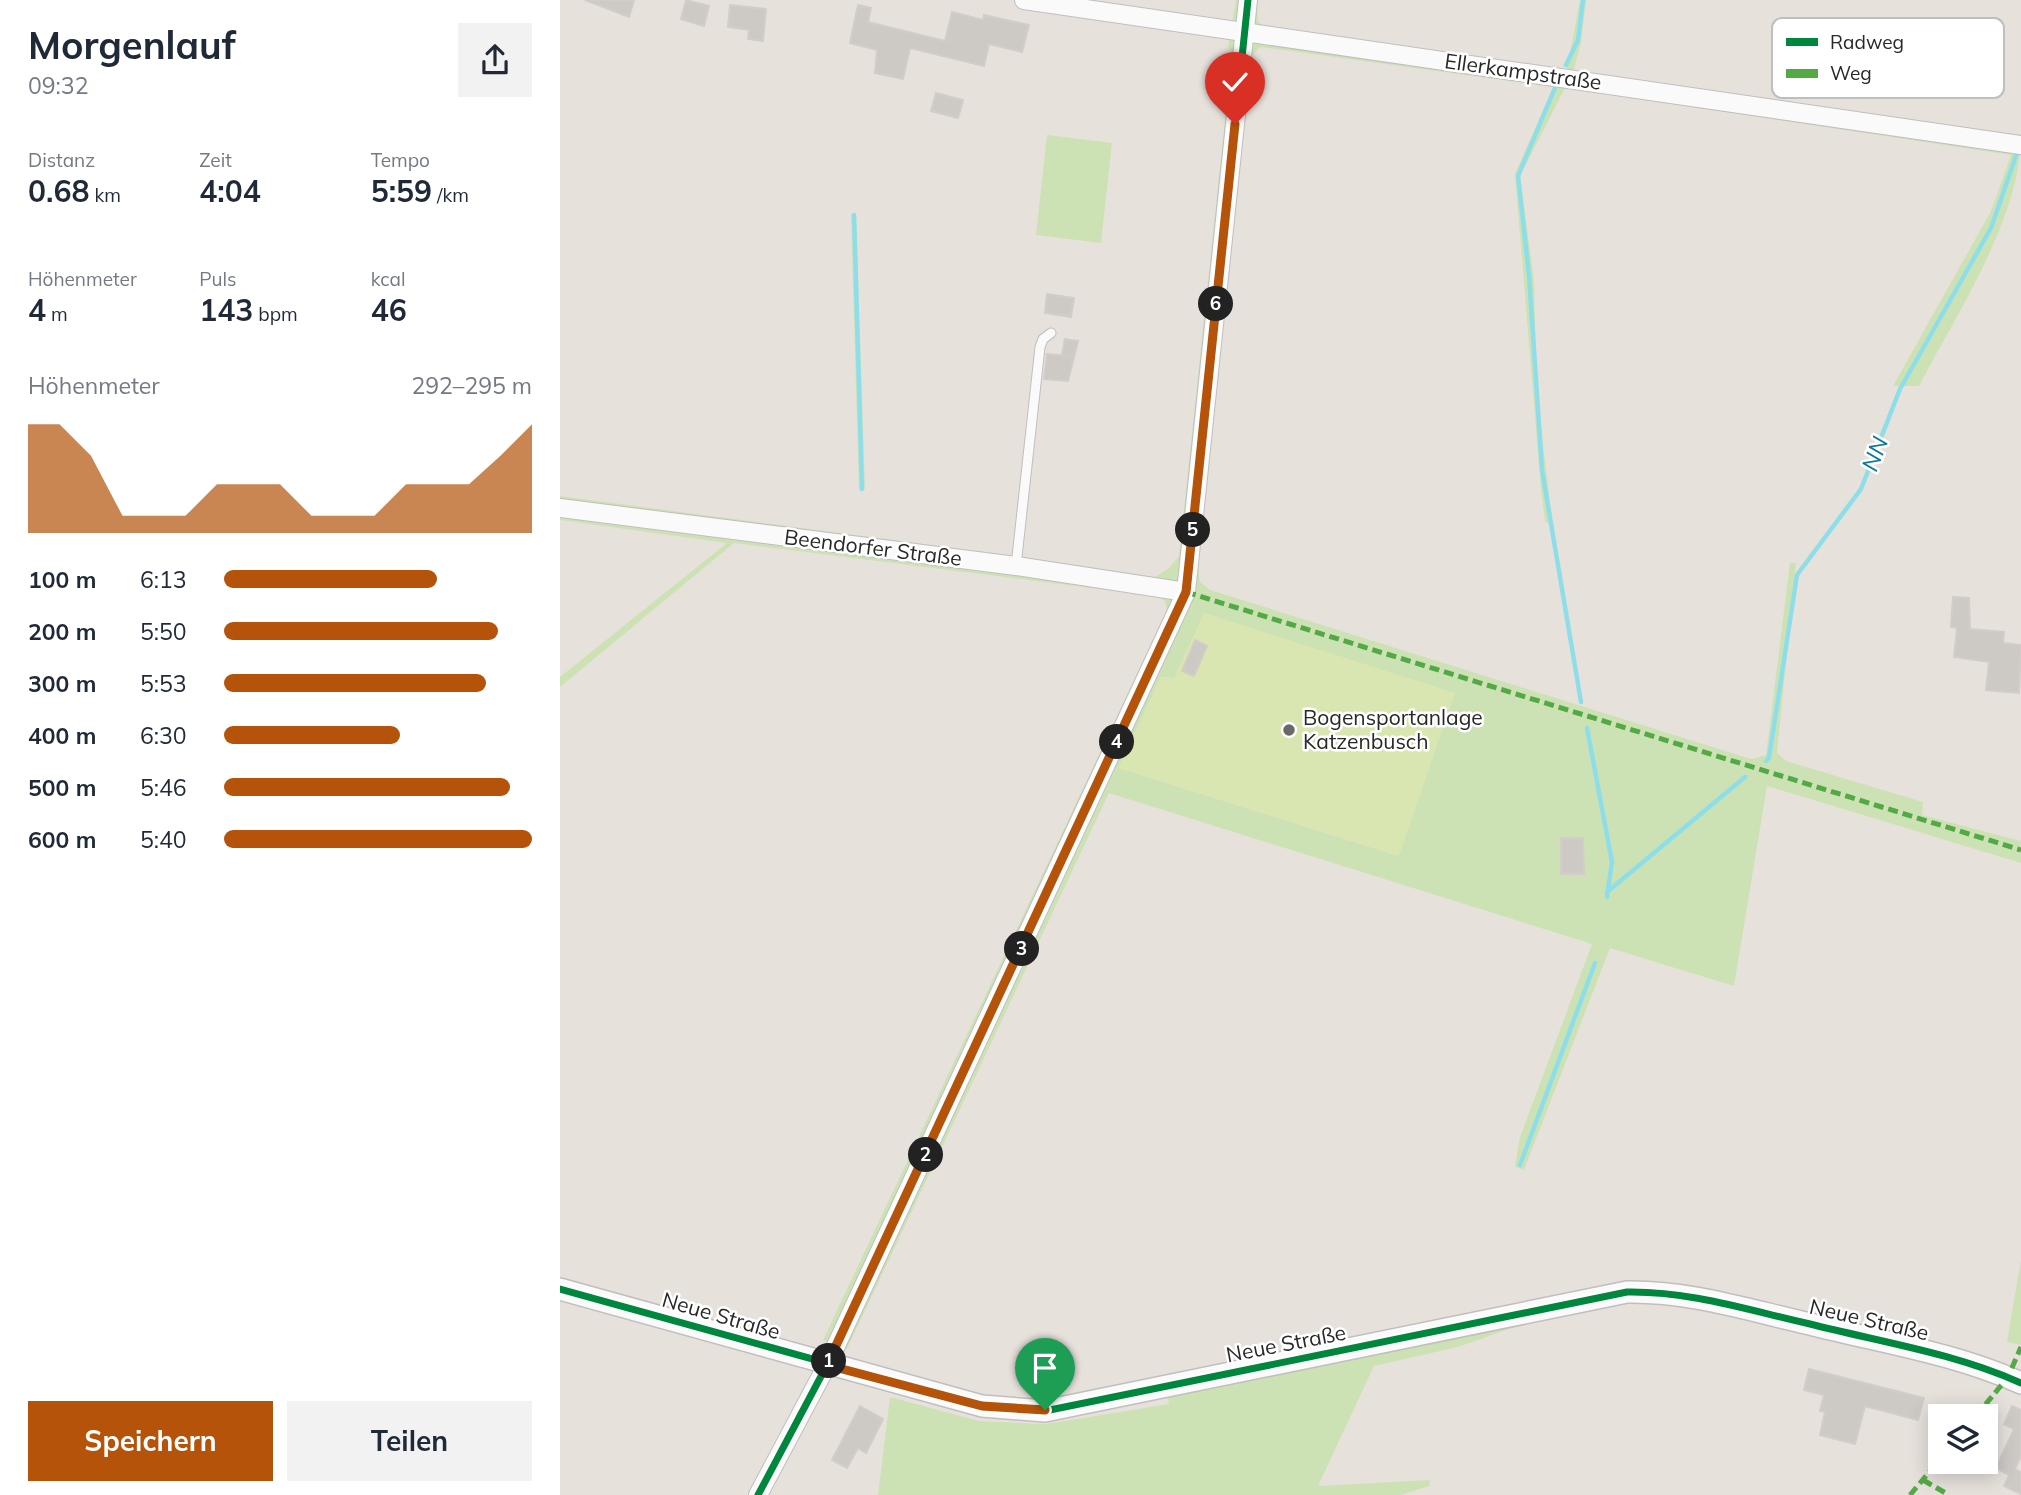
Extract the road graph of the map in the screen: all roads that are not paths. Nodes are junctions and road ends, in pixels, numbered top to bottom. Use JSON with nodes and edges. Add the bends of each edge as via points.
{"nodes":[{"id":1,"x":1024,"y":0,"type":"edge"},
{"id":2,"x":1248,"y":0,"type":"edge"},
{"id":3,"x":1245,"y":31,"type":"junction"},
{"id":4,"x":2021,"y":145,"type":"edge"},
{"id":5,"x":1051,"y":333,"type":"dead end"},
{"id":6,"x":560,"y":508,"type":"edge"},
{"id":7,"x":1016,"y":566,"type":"junction"},
{"id":8,"x":1186,"y":592,"type":"junction"},
{"id":9,"x":560,"y":1289,"type":"edge"},
{"id":10,"x":827,"y":1365,"type":"junction"},
{"id":11,"x":2021,"y":1383,"type":"edge"},
{"id":12,"x":758,"y":1495,"type":"edge"}],
"edges":[{"from":1,"to":3,"type":"street","name":"Ellerkampstraße"},
{"from":2,"to":3,"type":"street"},
{"from":3,"to":4,"type":"street","name":"Ellerkampstraße"},
{"from":3,"to":8,"type":"street"},
{"from":5,"to":7,"type":"lane","via":[[1040,347]]},
{"from":6,"to":7,"type":"street","name":"Beendorfer Straße"},
{"from":7,"to":8,"type":"street","name":"Beendorfer Straße"},
{"from":8,"to":10,"type":"street"},
{"from":9,"to":10,"type":"street","name":"Neue Straße"},
{"from":10,"to":11,"type":"street","name":"Neue Straße","via":[[982,1406],[1045,1410],[1627,1292],[1664,1292],[1902,1345]]},
{"from":10,"to":12,"type":"street"}]}
